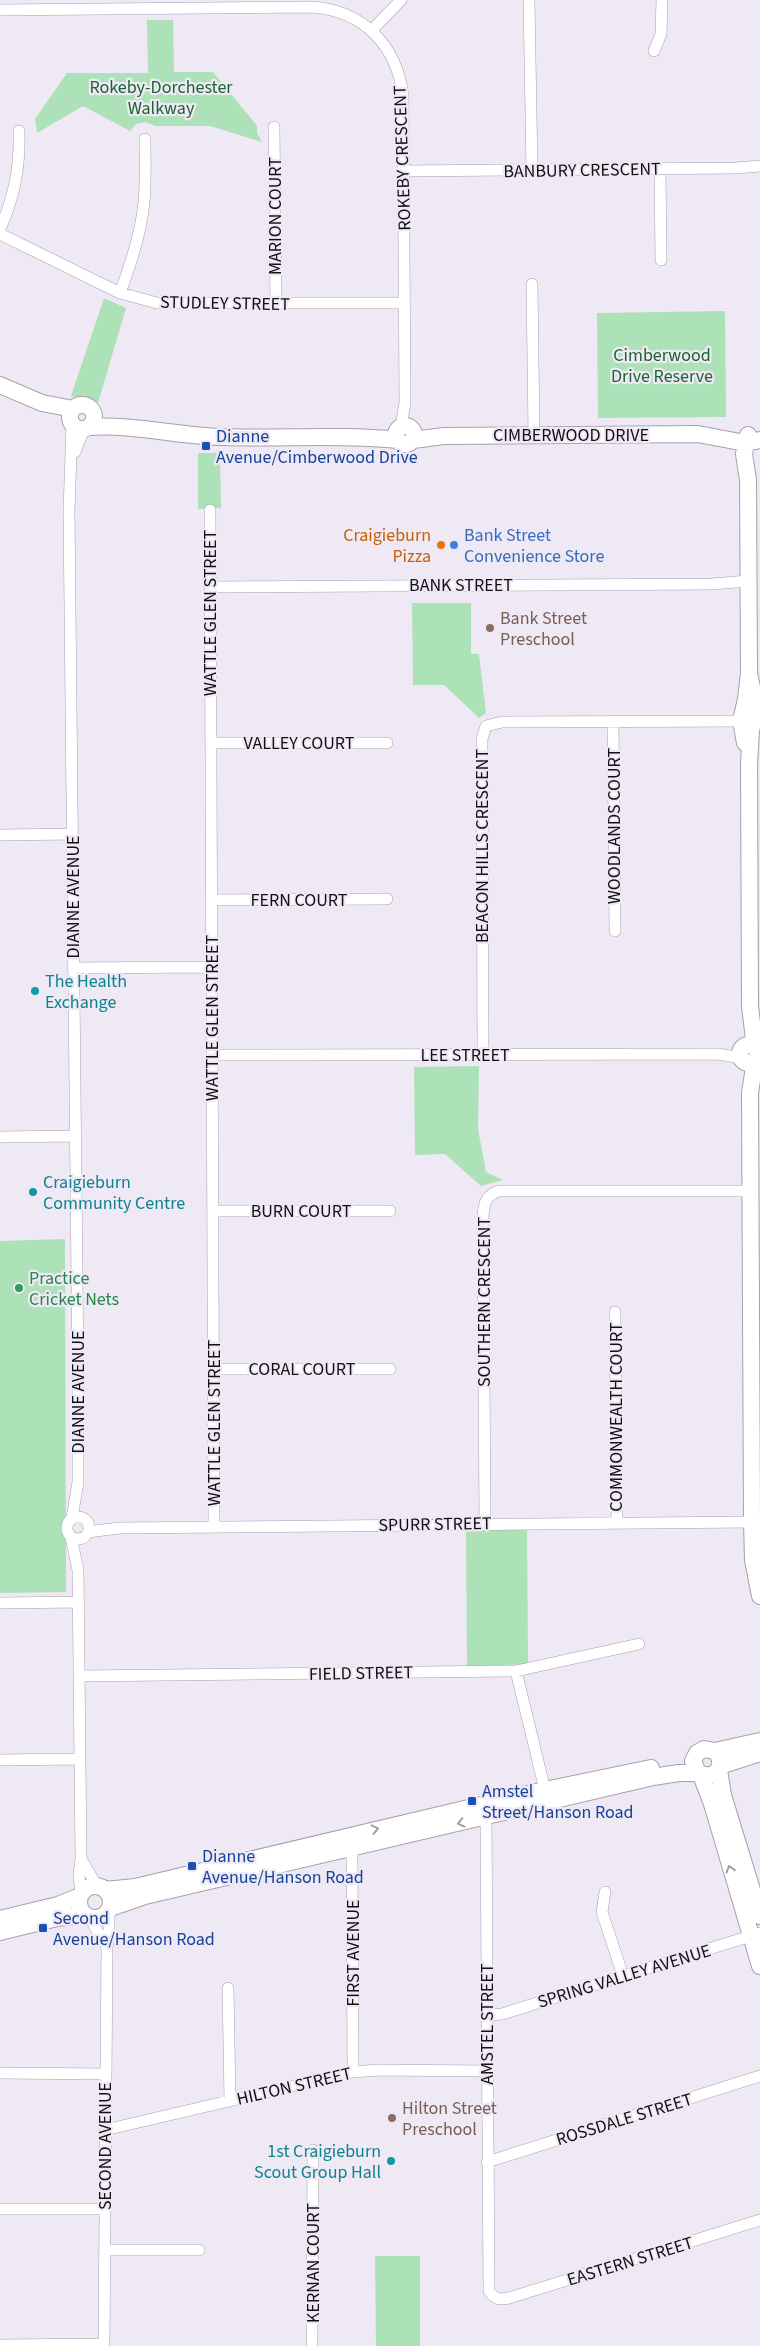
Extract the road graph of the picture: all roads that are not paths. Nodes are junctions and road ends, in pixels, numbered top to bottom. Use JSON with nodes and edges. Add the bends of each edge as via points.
{"nodes":[{"id":1,"x":401,"y":0,"type":"edge"},
{"id":2,"x":529,"y":0,"type":"edge"},
{"id":3,"x":662,"y":0,"type":"edge"},
{"id":4,"x":284,"y":4,"type":"edge"},
{"id":5,"x":0,"y":10,"type":"edge"},
{"id":6,"x":372,"y":30,"type":"junction"},
{"id":7,"x":654,"y":51,"type":"dead end"},
{"id":8,"x":274,"y":127,"type":"dead end"},
{"id":9,"x":19,"y":131,"type":"dead end"},
{"id":10,"x":145,"y":140,"type":"dead end"},
{"id":11,"x":760,"y":166,"type":"edge"},
{"id":12,"x":660,"y":169,"type":"junction"},
{"id":13,"x":532,"y":170,"type":"junction"},
{"id":14,"x":403,"y":171,"type":"junction"},
{"id":15,"x":0,"y":228,"type":"edge"},
{"id":16,"x":0,"y":234,"type":"edge"},
{"id":17,"x":661,"y":260,"type":"dead end"},
{"id":18,"x":532,"y":284,"type":"dead end"},
{"id":19,"x":120,"y":293,"type":"junction"},
{"id":20,"x":404,"y":303,"type":"junction"},
{"id":21,"x":276,"y":304,"type":"junction"},
{"id":22,"x":0,"y":385,"type":"edge"},
{"id":23,"x":78,"y":422,"type":"junction"},
{"id":24,"x":128,"y":427,"type":"junction"},
{"id":25,"x":406,"y":433,"type":"junction"},
{"id":26,"x":534,"y":435,"type":"junction"},
{"id":27,"x":753,"y":439,"type":"edge"},
{"id":28,"x":210,"y":510,"type":"dead end"},
{"id":29,"x":751,"y":578,"type":"edge"},
{"id":30,"x":210,"y":587,"type":"junction"},
{"id":31,"x":751,"y":714,"type":"edge"},
{"id":32,"x":613,"y":722,"type":"junction"},
{"id":33,"x":387,"y":743,"type":"dead end"},
{"id":34,"x":211,"y":744,"type":"junction"},
{"id":35,"x":72,"y":834,"type":"junction"},
{"id":36,"x":0,"y":835,"type":"edge"},
{"id":37,"x":755,"y":846,"type":"edge"},
{"id":38,"x":387,"y":899,"type":"dead end"},
{"id":39,"x":211,"y":900,"type":"junction"},
{"id":40,"x":615,"y":930,"type":"dead end"},
{"id":41,"x":212,"y":967,"type":"junction"},
{"id":42,"x":73,"y":968,"type":"junction"},
{"id":43,"x":755,"y":981,"type":"edge"},
{"id":44,"x":746,"y":1054,"type":"junction"},
{"id":45,"x":483,"y":1055,"type":"junction"},
{"id":46,"x":212,"y":1056,"type":"junction"},
{"id":47,"x":74,"y":1136,"type":"junction"},
{"id":48,"x":0,"y":1137,"type":"edge"},
{"id":49,"x":751,"y":1191,"type":"junction"},
{"id":50,"x":213,"y":1211,"type":"junction"},
{"id":51,"x":390,"y":1211,"type":"dead end"},
{"id":52,"x":615,"y":1312,"type":"dead end"},
{"id":53,"x":213,"y":1369,"type":"junction"},
{"id":54,"x":390,"y":1369,"type":"dead end"},
{"id":55,"x":78,"y":1482,"type":"junction"},
{"id":56,"x":72,"y":1518,"type":"junction"},
{"id":57,"x":752,"y":1522,"type":"junction"},
{"id":58,"x":616,"y":1523,"type":"junction"},
{"id":59,"x":485,"y":1524,"type":"junction"},
{"id":60,"x":214,"y":1526,"type":"junction"},
{"id":61,"x":86,"y":1527,"type":"junction"},
{"id":62,"x":71,"y":1536,"type":"junction"},
{"id":63,"x":78,"y":1570,"type":"junction"},
{"id":64,"x":760,"y":1596,"type":"edge"},
{"id":65,"x":79,"y":1602,"type":"junction"},
{"id":66,"x":0,"y":1603,"type":"edge"},
{"id":67,"x":639,"y":1644,"type":"dead end"},
{"id":68,"x":516,"y":1671,"type":"junction"},
{"id":69,"x":79,"y":1676,"type":"junction"},
{"id":70,"x":760,"y":1741,"type":"edge"},
{"id":71,"x":760,"y":1753,"type":"edge"},
{"id":72,"x":80,"y":1759,"type":"junction"},
{"id":73,"x":0,"y":1760,"type":"edge"},
{"id":74,"x":718,"y":1762,"type":"junction"},
{"id":75,"x":698,"y":1768,"type":"junction"},
{"id":76,"x":546,"y":1796,"type":"junction"},
{"id":77,"x":485,"y":1810,"type":"junction"},
{"id":78,"x":724,"y":1823,"type":"junction"},
{"id":79,"x":351,"y":1842,"type":"junction"},
{"id":80,"x":81,"y":1859,"type":"junction"},
{"id":81,"x":101,"y":1888,"type":"junction"},
{"id":82,"x":605,"y":1892,"type":"dead end"},
{"id":83,"x":81,"y":1896,"type":"junction"},
{"id":84,"x":751,"y":1896,"type":"edge"},
{"id":85,"x":110,"y":1909,"type":"junction"},
{"id":86,"x":87,"y":1916,"type":"junction"},
{"id":87,"x":760,"y":1916,"type":"edge"},
{"id":88,"x":0,"y":1919,"type":"edge"},
{"id":89,"x":0,"y":1932,"type":"edge"},
{"id":90,"x":755,"y":1935,"type":"edge"},
{"id":91,"x":107,"y":1947,"type":"junction"},
{"id":92,"x":760,"y":1966,"type":"edge"},
{"id":93,"x":622,"y":1976,"type":"junction"},
{"id":94,"x":228,"y":1988,"type":"dead end"},
{"id":95,"x":487,"y":2015,"type":"junction"},
{"id":96,"x":487,"y":2071,"type":"junction"},
{"id":97,"x":353,"y":2072,"type":"junction"},
{"id":98,"x":0,"y":2074,"type":"edge"},
{"id":99,"x":105,"y":2074,"type":"junction"},
{"id":100,"x":760,"y":2076,"type":"edge"},
{"id":101,"x":230,"y":2101,"type":"junction"},
{"id":102,"x":105,"y":2130,"type":"junction"},
{"id":103,"x":313,"y":2150,"type":"dead end"},
{"id":104,"x":487,"y":2162,"type":"junction"},
{"id":105,"x":0,"y":2209,"type":"edge"},
{"id":106,"x":105,"y":2209,"type":"junction"},
{"id":107,"x":760,"y":2220,"type":"edge"},
{"id":108,"x":105,"y":2250,"type":"junction"},
{"id":109,"x":199,"y":2250,"type":"dead end"},
{"id":110,"x":500,"y":2300,"type":"joint"},
{"id":111,"x":0,"y":2344,"type":"edge"},
{"id":112,"x":104,"y":2345,"type":"edge"},
{"id":113,"x":312,"y":2346,"type":"edge"}],
"edges":[{"from":1,"to":6,"type":"street"},
{"from":2,"to":13,"type":"street"},
{"from":3,"to":7,"type":"street","via":[[660,34]]},
{"from":4,"to":5,"type":"street","name":"ROKEBY CRESCENT"},
{"from":4,"to":6,"type":"street","name":"ROKEBY CRESCENT","via":[[336,11]]},
{"from":6,"to":14,"type":"street","name":"ROKEBY CRESCENT","via":[[391,54],[402,87]]},
{"from":8,"to":21,"type":"street","name":"MARION COURT"},
{"from":9,"to":15,"type":"street","via":[[16,183]]},
{"from":10,"to":19,"type":"street","via":[[141,222]]},
{"from":11,"to":12,"type":"street","name":"BANBURY CRESCENT"},
{"from":12,"to":13,"type":"street","name":"BANBURY CRESCENT"},
{"from":12,"to":17,"type":"street"},
{"from":13,"to":14,"type":"street","name":"BANBURY CRESCENT"},
{"from":14,"to":20,"type":"street","name":"ROKEBY CRESCENT"},
{"from":16,"to":19,"type":"street","name":"STUDLEY STREET"},
{"from":18,"to":26,"type":"street"},
{"from":19,"to":21,"type":"street","name":"STUDLEY STREET","via":[[166,304]]},
{"from":20,"to":21,"type":"street","name":"STUDLEY STREET"},
{"from":20,"to":25,"type":"street","name":"ROKEBY CRESCENT"},
{"from":22,"to":23,"type":"street","name":"CIMBERWOOD DRIVE"},
{"from":23,"to":24,"type":"street","name":"CIMBERWOOD DRIVE"},
{"from":23,"to":24,"type":"street","name":"CIMBERWOOD DRIVE","via":[[84,405]]},
{"from":23,"to":35,"type":"street","name":"DIANNE AVENUE","via":[[71,461],[69,503]]},
{"from":24,"to":25,"type":"street","name":"CIMBERWOOD DRIVE","via":[[221,437],[370,437]]},
{"from":25,"to":26,"type":"street","name":"CIMBERWOOD DRIVE"},
{"from":26,"to":27,"type":"street","name":"CIMBERWOOD DRIVE","via":[[726,431]]},
{"from":27,"to":29,"type":"street","via":[[748,480]]},
{"from":28,"to":30,"type":"street","name":"WATTLE GLEN STREET"},
{"from":29,"to":30,"type":"street","name":"BANK STREET","via":[[712,584]]},
{"from":29,"to":31,"type":"street"},
{"from":30,"to":34,"type":"street","name":"WATTLE GLEN STREET"},
{"from":31,"to":32,"type":"street","name":"BEACON HILLS CRESCENT"},
{"from":31,"to":37,"type":"street","via":[[749,764]]},
{"from":32,"to":40,"type":"street","name":"WOODLANDS COURT"},
{"from":32,"to":45,"type":"street","name":"BEACON HILLS CRESCENT","via":[[502,722],[490,724],[484,730]]},
{"from":33,"to":34,"type":"street","name":"VALLEY COURT"},
{"from":34,"to":39,"type":"street","name":"WATTLE GLEN STREET"},
{"from":35,"to":36,"type":"street"},
{"from":35,"to":42,"type":"street","name":"DIANNE AVENUE"},
{"from":37,"to":43,"type":"street"},
{"from":38,"to":39,"type":"street","name":"FERN COURT"},
{"from":39,"to":41,"type":"street","name":"WATTLE GLEN STREET"},
{"from":41,"to":42,"type":"street"},
{"from":41,"to":46,"type":"street","name":"WATTLE GLEN STREET"},
{"from":42,"to":47,"type":"street","name":"DIANNE AVENUE"},
{"from":43,"to":44,"type":"street"},
{"from":44,"to":45,"type":"street","name":"LEE STREET"},
{"from":44,"to":49,"type":"street","via":[[750,1093]]},
{"from":45,"to":46,"type":"street","name":"LEE STREET"},
{"from":46,"to":50,"type":"street","name":"WATTLE GLEN STREET"},
{"from":47,"to":48,"type":"street"},
{"from":47,"to":55,"type":"street","name":"DIANNE AVENUE"},
{"from":49,"to":57,"type":"street"},
{"from":49,"to":59,"type":"street","name":"SOUTHERN CRESCENT","via":[[499,1191],[490,1194],[484,1203],[483,1216]]},
{"from":50,"to":51,"type":"street","name":"BURN COURT"},
{"from":50,"to":53,"type":"street","name":"WATTLE GLEN STREET"},
{"from":52,"to":58,"type":"street","name":"COMMONWEALTH COURT"},
{"from":53,"to":54,"type":"street","name":"CORAL COURT"},
{"from":53,"to":60,"type":"street","name":"WATTLE GLEN STREET"},
{"from":55,"to":56,"type":"street","name":"DIANNE AVENUE"},
{"from":55,"to":61,"type":"street","name":"DIANNE AVENUE"},
{"from":56,"to":61,"type":"street","via":[[78,1516]]},
{"from":56,"to":62,"type":"street","via":[[67,1527]]},
{"from":57,"to":58,"type":"street","name":"SPURR STREET"},
{"from":57,"to":64,"type":"street","via":[[753,1560]]},
{"from":58,"to":59,"type":"street","name":"SPURR STREET"},
{"from":59,"to":60,"type":"street","name":"SPURR STREET"},
{"from":60,"to":61,"type":"street","name":"SPURR STREET"},
{"from":61,"to":62,"type":"street","via":[[78,1539]]},
{"from":61,"to":63,"type":"street","name":"DIANNE AVENUE"},
{"from":62,"to":63,"type":"street","name":"DIANNE AVENUE"},
{"from":63,"to":65,"type":"street","name":"DIANNE AVENUE"},
{"from":65,"to":66,"type":"street"},
{"from":65,"to":69,"type":"street","name":"DIANNE AVENUE"},
{"from":67,"to":68,"type":"street","name":"FIELD STREET"},
{"from":68,"to":69,"type":"street","name":"FIELD STREET"},
{"from":68,"to":76,"type":"street"},
{"from":69,"to":72,"type":"street","name":"DIANNE AVENUE"},
{"from":70,"to":74,"type":"street"},
{"from":71,"to":74,"type":"street"},
{"from":72,"to":73,"type":"street"},
{"from":72,"to":80,"type":"street","name":"DIANNE AVENUE"},
{"from":74,"to":75,"type":"street","via":[[713,1775]]},
{"from":74,"to":75,"type":"street","via":[[704,1749]]},
{"from":74,"to":78,"type":"street"},
{"from":75,"to":76,"type":"street"},
{"from":75,"to":78,"type":"street"},
{"from":76,"to":77,"type":"street"},
{"from":77,"to":79,"type":"street"},
{"from":77,"to":95,"type":"street","name":"AMSTEL STREET"},
{"from":78,"to":84,"type":"street"},
{"from":79,"to":81,"type":"street","via":[[141,1886]]},
{"from":79,"to":85,"type":"street","via":[[144,1896]]},
{"from":79,"to":97,"type":"street","name":"FIRST AVENUE"},
{"from":80,"to":81,"type":"street"},
{"from":80,"to":83,"type":"street","name":"DIANNE AVENUE"},
{"from":81,"to":83,"type":"street","via":[[88,1888]]},
{"from":81,"to":85,"type":"street","via":[[110,1896]]},
{"from":82,"to":93,"type":"street","via":[[602,1912]]},
{"from":83,"to":86,"type":"street","via":[[80,1909]]},
{"from":83,"to":88,"type":"street"},
{"from":84,"to":87,"type":"street"},
{"from":84,"to":90,"type":"street"},
{"from":85,"to":86,"type":"street","via":[[98,1918]]},
{"from":85,"to":91,"type":"street","name":"SECOND AVENUE"},
{"from":86,"to":89,"type":"street","via":[[57,1918]]},
{"from":86,"to":91,"type":"street"},
{"from":90,"to":92,"type":"street"},
{"from":90,"to":93,"type":"street","name":"SPRING VALLEY AVENUE"},
{"from":91,"to":99,"type":"street","name":"SECOND AVENUE"},
{"from":93,"to":95,"type":"street","name":"SPRING VALLEY AVENUE","via":[[502,2014]]},
{"from":94,"to":101,"type":"street"},
{"from":95,"to":96,"type":"street","name":"AMSTEL STREET"},
{"from":96,"to":97,"type":"street","name":"HILTON STREET"},
{"from":96,"to":104,"type":"street","name":"AMSTEL STREET"},
{"from":97,"to":101,"type":"street","name":"HILTON STREET"},
{"from":98,"to":99,"type":"street"},
{"from":99,"to":102,"type":"street","name":"SECOND AVENUE"},
{"from":100,"to":104,"type":"street","name":"ROSSDALE STREET"},
{"from":101,"to":102,"type":"street","name":"HILTON STREET"},
{"from":102,"to":106,"type":"street","name":"SECOND AVENUE"},
{"from":103,"to":113,"type":"street","name":"KERNAN COURT"},
{"from":104,"to":110,"type":"street","name":"AMSTEL STREET","via":[[488,2284],[489,2291]]},
{"from":105,"to":106,"type":"street"},
{"from":106,"to":108,"type":"street","name":"SECOND AVENUE"},
{"from":107,"to":110,"type":"street","name":"EASTERN STREET"},
{"from":108,"to":109,"type":"street"},
{"from":108,"to":112,"type":"street","name":"SECOND AVENUE"},
{"from":111,"to":112,"type":"street"}]}
